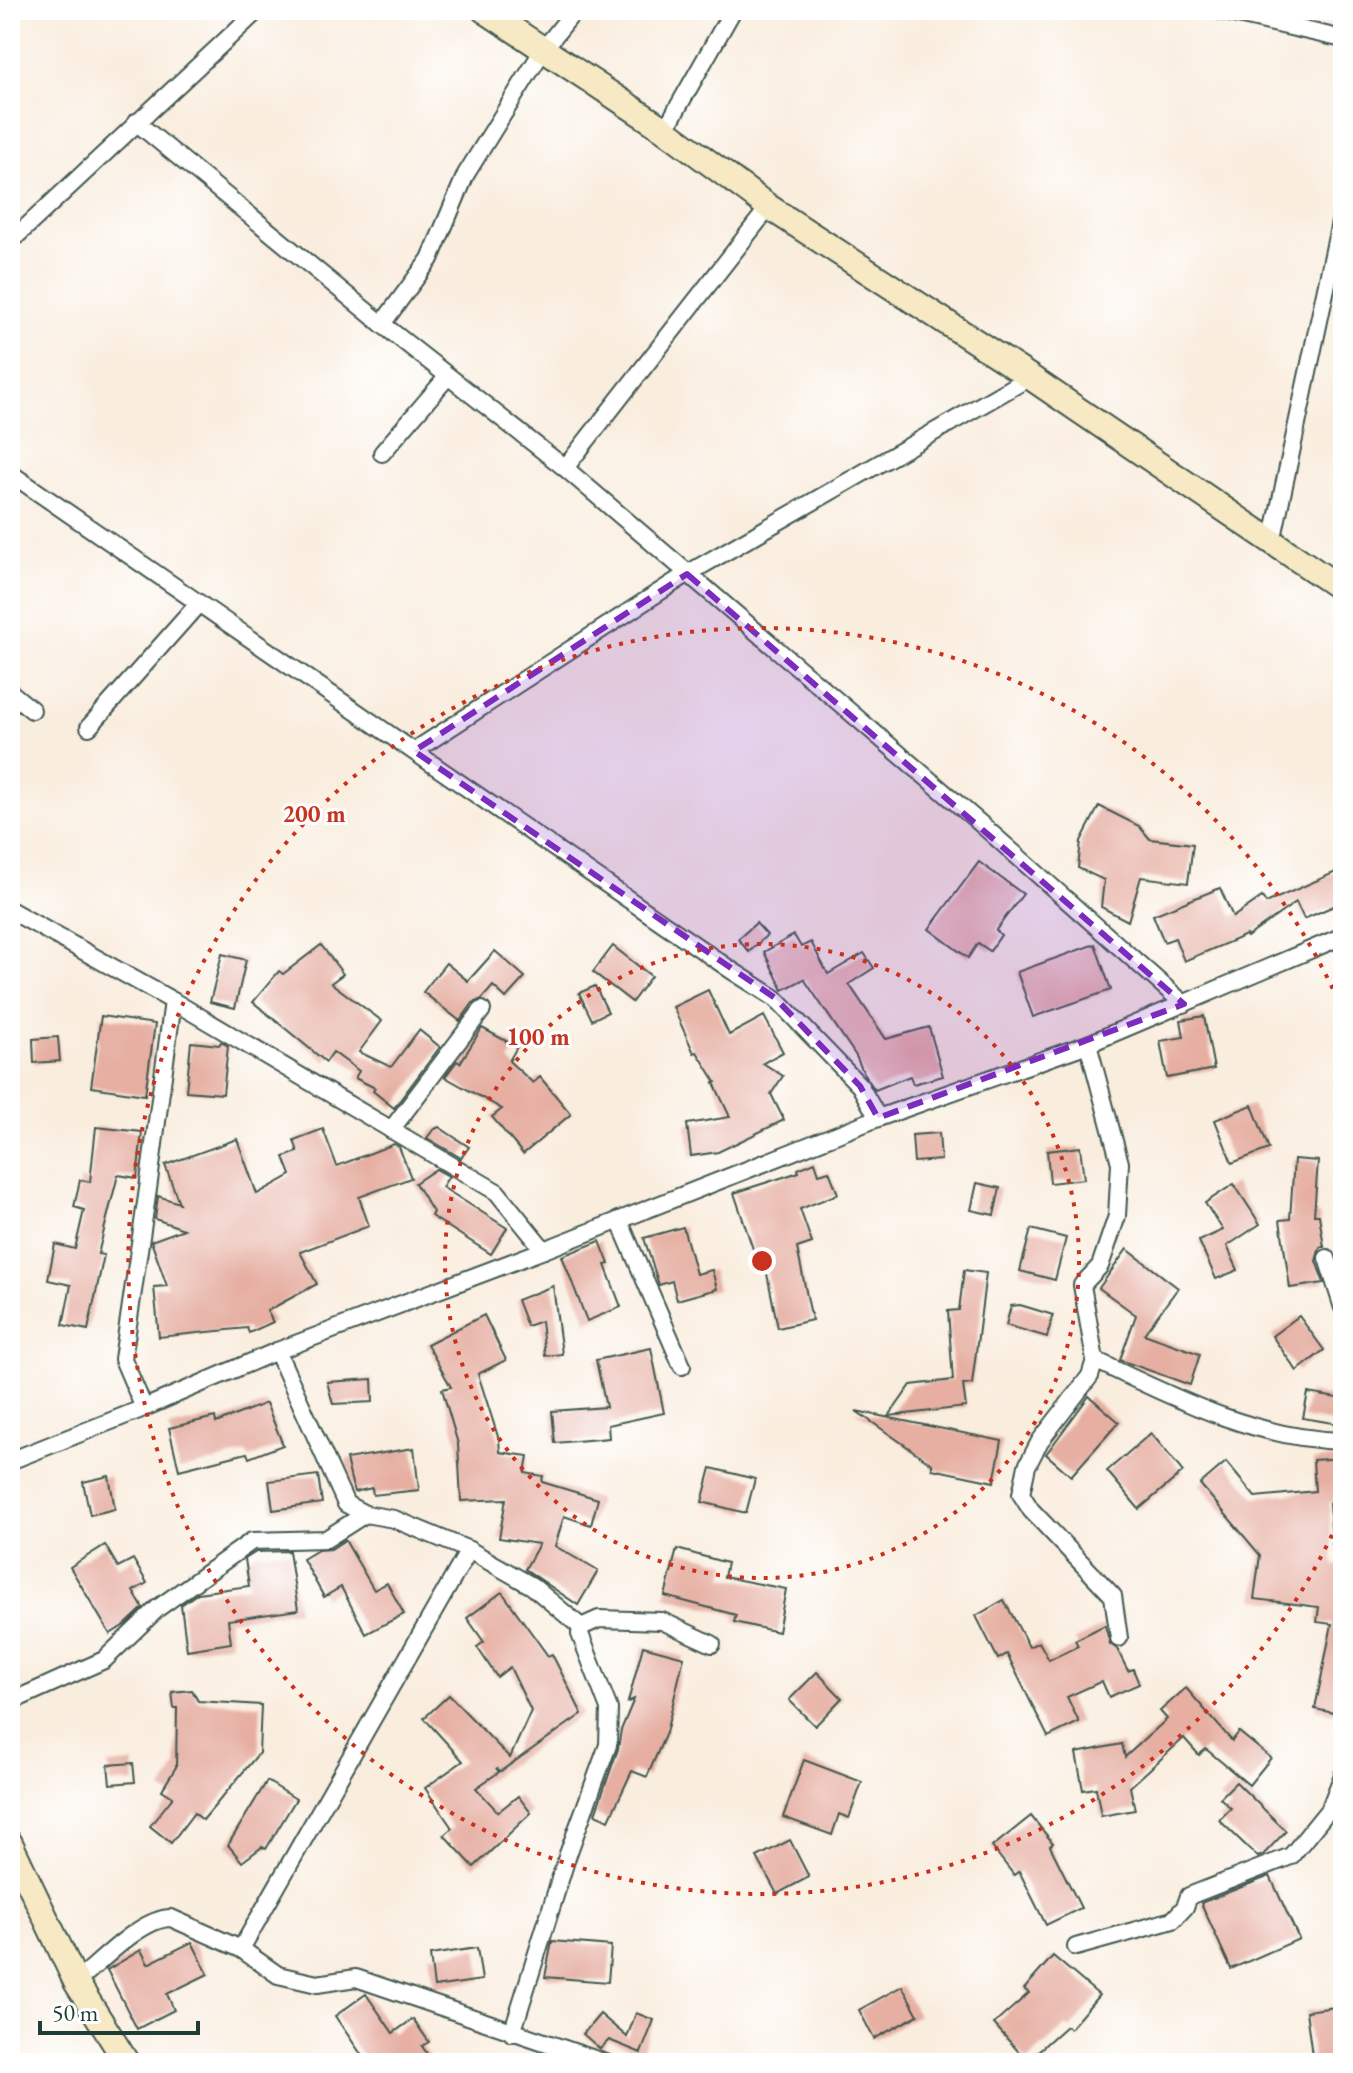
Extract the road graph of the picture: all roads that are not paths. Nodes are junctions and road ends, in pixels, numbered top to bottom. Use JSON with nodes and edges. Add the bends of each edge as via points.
{"nodes":[{"id":1,"x":258,"y":10,"type":"edge"},
{"id":2,"x":484,"y":10,"type":"edge"},
{"id":3,"x":575,"y":10,"type":"edge"},
{"id":4,"x":733,"y":10,"type":"edge"},
{"id":5,"x":1216,"y":10,"type":"edge"},
{"id":6,"x":1343,"y":39,"type":"edge"},
{"id":7,"x":543,"y":50,"type":"junction"},
{"id":8,"x":136,"y":122,"type":"junction"},
{"id":9,"x":665,"y":130,"type":"junction"},
{"id":10,"x":769,"y":207,"type":"junction"},
{"id":11,"x":1343,"y":208,"type":"edge"},
{"id":12,"x":10,"y":242,"type":"edge"},
{"id":13,"x":382,"y":324,"type":"junction"},
{"id":14,"x":448,"y":376,"type":"junction"},
{"id":15,"x":1030,"y":377,"type":"junction"},
{"id":16,"x":382,"y":453,"type":"dead end"},
{"id":17,"x":565,"y":468,"type":"junction"},
{"id":18,"x":10,"y":473,"type":"edge"},
{"id":19,"x":1272,"y":542,"type":"junction"},
{"id":20,"x":687,"y":574,"type":"junction"},
{"id":21,"x":1343,"y":590,"type":"edge"},
{"id":22,"x":199,"y":603,"type":"junction"},
{"id":23,"x":10,"y":692,"type":"edge"},
{"id":24,"x":32,"y":710,"type":"dead end"},
{"id":25,"x":89,"y":727,"type":"dead end"},
{"id":26,"x":414,"y":751,"type":"junction"},
{"id":27,"x":10,"y":910,"type":"edge"},
{"id":28,"x":1343,"y":936,"type":"edge"},
{"id":29,"x":173,"y":1001,"type":"junction"},
{"id":30,"x":1184,"y":1004,"type":"junction"},
{"id":31,"x":482,"y":1010,"type":"dead end"},
{"id":32,"x":1088,"y":1044,"type":"junction"},
{"id":33,"x":878,"y":1118,"type":"junction"},
{"id":34,"x":391,"y":1130,"type":"junction"},
{"id":35,"x":619,"y":1220,"type":"junction"},
{"id":36,"x":544,"y":1250,"type":"junction"},
{"id":37,"x":1327,"y":1258,"type":"dead end"},
{"id":38,"x":1343,"y":1308,"type":"edge"},
{"id":39,"x":277,"y":1351,"type":"junction"},
{"id":40,"x":1095,"y":1360,"type":"junction"},
{"id":41,"x":682,"y":1366,"type":"dead end"},
{"id":42,"x":144,"y":1408,"type":"junction"},
{"id":43,"x":1343,"y":1441,"type":"edge"},
{"id":44,"x":10,"y":1461,"type":"edge"},
{"id":45,"x":365,"y":1514,"type":"junction"},
{"id":46,"x":469,"y":1550,"type":"junction"},
{"id":47,"x":581,"y":1627,"type":"junction"},
{"id":48,"x":1119,"y":1638,"type":"dead end"},
{"id":49,"x":712,"y":1644,"type":"dead end"},
{"id":50,"x":10,"y":1702,"type":"edge"},
{"id":51,"x":1343,"y":1775,"type":"edge"},
{"id":52,"x":10,"y":1843,"type":"edge"},
{"id":53,"x":1076,"y":1947,"type":"dead end"},
{"id":54,"x":241,"y":1949,"type":"junction"},
{"id":55,"x":76,"y":1982,"type":"junction"},
{"id":56,"x":512,"y":2033,"type":"junction"},
{"id":57,"x":127,"y":2063,"type":"edge"},
{"id":58,"x":606,"y":2063,"type":"edge"}],
"edges":[{"from":1,"to":8,"type":"street"},
{"from":2,"to":7,"type":"street"},
{"from":3,"to":7,"type":"street"},
{"from":4,"to":9,"type":"street"},
{"from":5,"to":6,"type":"street"},
{"from":7,"to":9,"type":"street"},
{"from":7,"to":13,"type":"street","via":[[466,174],[430,259]]},
{"from":8,"to":12,"type":"street"},
{"from":8,"to":13,"type":"street"},
{"from":9,"to":10,"type":"street"},
{"from":10,"to":15,"type":"street"},
{"from":10,"to":17,"type":"street"},
{"from":11,"to":19,"type":"street"},
{"from":13,"to":14,"type":"street"},
{"from":14,"to":16,"type":"street"},
{"from":14,"to":17,"type":"street"},
{"from":15,"to":19,"type":"street"},
{"from":15,"to":20,"type":"street"},
{"from":17,"to":20,"type":"street"},
{"from":18,"to":22,"type":"street"},
{"from":19,"to":21,"type":"street"},
{"from":20,"to":26,"type":"street"},
{"from":20,"to":30,"type":"street"},
{"from":22,"to":25,"type":"street"},
{"from":22,"to":26,"type":"street"},
{"from":23,"to":24,"type":"street"},
{"from":26,"to":33,"type":"street","via":[[775,998],[860,1086]]},
{"from":27,"to":29,"type":"street"},
{"from":28,"to":30,"type":"street"},
{"from":29,"to":34,"type":"street"},
{"from":29,"to":42,"type":"street","via":[[123,1359]]},
{"from":30,"to":32,"type":"street"},
{"from":31,"to":34,"type":"street"},
{"from":32,"to":33,"type":"street"},
{"from":32,"to":40,"type":"street","via":[[1120,1163],[1117,1216],[1100,1266],[1082,1285]]},
{"from":33,"to":35,"type":"street"},
{"from":34,"to":36,"type":"street","via":[[497,1192]]},
{"from":35,"to":36,"type":"street"},
{"from":35,"to":41,"type":"street"},
{"from":36,"to":39,"type":"street"},
{"from":37,"to":38,"type":"street"},
{"from":39,"to":42,"type":"street"},
{"from":39,"to":45,"type":"street","via":[[346,1504]]},
{"from":40,"to":43,"type":"street","via":[[1249,1427]]},
{"from":40,"to":48,"type":"street","via":[[1090,1376],[1040,1441],[1021,1494],[1113,1596]]},
{"from":42,"to":44,"type":"street"},
{"from":45,"to":46,"type":"street","via":[[394,1519]]},
{"from":45,"to":50,"type":"street","via":[[326,1539],[252,1541],[158,1608],[104,1660]]},
{"from":46,"to":47,"type":"street","via":[[532,1586]]},
{"from":46,"to":54,"type":"street"},
{"from":47,"to":49,"type":"street","via":[[599,1619],[662,1621]]},
{"from":47,"to":56,"type":"street","via":[[609,1709],[608,1745]]},
{"from":51,"to":53,"type":"street","via":[[1330,1808],[1291,1856],[1189,1896],[1173,1920]]},
{"from":52,"to":55,"type":"street"},
{"from":54,"to":55,"type":"street","via":[[171,1918],[159,1918]]},
{"from":54,"to":56,"type":"street","via":[[278,1975],[317,1984],[356,1978]]},
{"from":55,"to":57,"type":"street"},
{"from":56,"to":58,"type":"street"}]}
